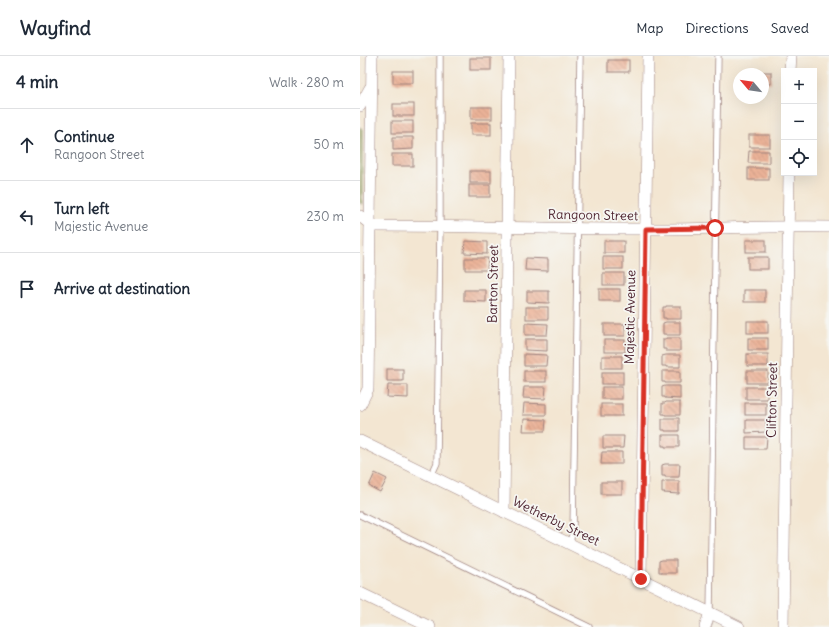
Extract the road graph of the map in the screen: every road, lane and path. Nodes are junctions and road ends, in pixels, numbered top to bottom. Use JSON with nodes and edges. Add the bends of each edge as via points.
{"nodes":[{"id":1,"x":372,"y":56,"type":"edge"},
{"id":2,"x":440,"y":56,"type":"edge"},
{"id":3,"x":509,"y":56,"type":"edge"},
{"id":4,"x":580,"y":56,"type":"edge"},
{"id":5,"x":648,"y":56,"type":"edge"},
{"id":6,"x":718,"y":56,"type":"edge"},
{"id":7,"x":791,"y":56,"type":"edge"},
{"id":8,"x":790,"y":68,"type":"edge"},
{"id":9,"x":371,"y":86,"type":"junction"},
{"id":10,"x":360,"y":106,"type":"edge"},
{"id":11,"x":789,"y":176,"type":"edge"},
{"id":12,"x":360,"y":216,"type":"edge"},
{"id":13,"x":370,"y":224,"type":"junction"},
{"id":14,"x":440,"y":226,"type":"junction"},
{"id":15,"x":789,"y":226,"type":"junction"},
{"id":16,"x":829,"y":227,"type":"edge"},
{"id":17,"x":508,"y":228,"type":"junction"},
{"id":18,"x":577,"y":228,"type":"junction"},
{"id":19,"x":715,"y":228,"type":"junction"},
{"id":20,"x":646,"y":229,"type":"junction"},
{"id":21,"x":360,"y":405,"type":"edge"},
{"id":22,"x":360,"y":441,"type":"edge"},
{"id":23,"x":431,"y":476,"type":"junction"},
{"id":24,"x":504,"y":512,"type":"junction"},
{"id":25,"x":360,"y":515,"type":"edge"},
{"id":26,"x":569,"y":544,"type":"junction"},
{"id":27,"x":641,"y":579,"type":"junction"},
{"id":28,"x":360,"y":593,"type":"edge"},
{"id":29,"x":710,"y":613,"type":"junction"},
{"id":30,"x":430,"y":627,"type":"edge"},
{"id":31,"x":589,"y":627,"type":"edge"},
{"id":32,"x":705,"y":627,"type":"edge"},
{"id":33,"x":739,"y":627,"type":"edge"},
{"id":34,"x":783,"y":627,"type":"edge"}],
"edges":[{"from":1,"to":9,"type":"street"},
{"from":2,"to":14,"type":"lane"},
{"from":3,"to":17,"type":"street","name":"Barton Street"},
{"from":4,"to":18,"type":"lane"},
{"from":5,"to":20,"type":"street","name":"Majestic Avenue"},
{"from":6,"to":19,"type":"lane"},
{"from":7,"to":8,"type":"street"},
{"from":9,"to":10,"type":"street"},
{"from":9,"to":13,"type":"street"},
{"from":11,"to":15,"type":"street","name":"Clifton Street"},
{"from":12,"to":13,"type":"street"},
{"from":13,"to":14,"type":"street","name":"Rangoon Street"},
{"from":13,"to":21,"type":"street","via":[[368,389]]},
{"from":14,"to":17,"type":"street","name":"Rangoon Street"},
{"from":14,"to":23,"type":"lane","via":[[437,463]]},
{"from":15,"to":16,"type":"street","name":"Rangoon Street"},
{"from":15,"to":19,"type":"street","name":"Rangoon Street"},
{"from":15,"to":34,"type":"street","name":"Clifton Street"},
{"from":17,"to":18,"type":"street","name":"Rangoon Street"},
{"from":17,"to":24,"type":"street","name":"Barton Street"},
{"from":18,"to":20,"type":"street","name":"Rangoon Street"},
{"from":18,"to":26,"type":"lane","via":[[573,532]]},
{"from":19,"to":20,"type":"street","name":"Rangoon Street"},
{"from":19,"to":29,"type":"lane"},
{"from":20,"to":27,"type":"street","name":"Majestic Avenue"},
{"from":22,"to":23,"type":"street","name":"Wetherby Street"},
{"from":23,"to":24,"type":"street","name":"Wetherby Street"},
{"from":24,"to":26,"type":"street","name":"Wetherby Street"},
{"from":25,"to":31,"type":"lane"},
{"from":26,"to":27,"type":"street","name":"Wetherby Street"},
{"from":27,"to":29,"type":"street","name":"Wetherby Street"},
{"from":28,"to":30,"type":"street"},
{"from":29,"to":32,"type":"street"},
{"from":29,"to":33,"type":"street","name":"Wetherby Street"}]}
